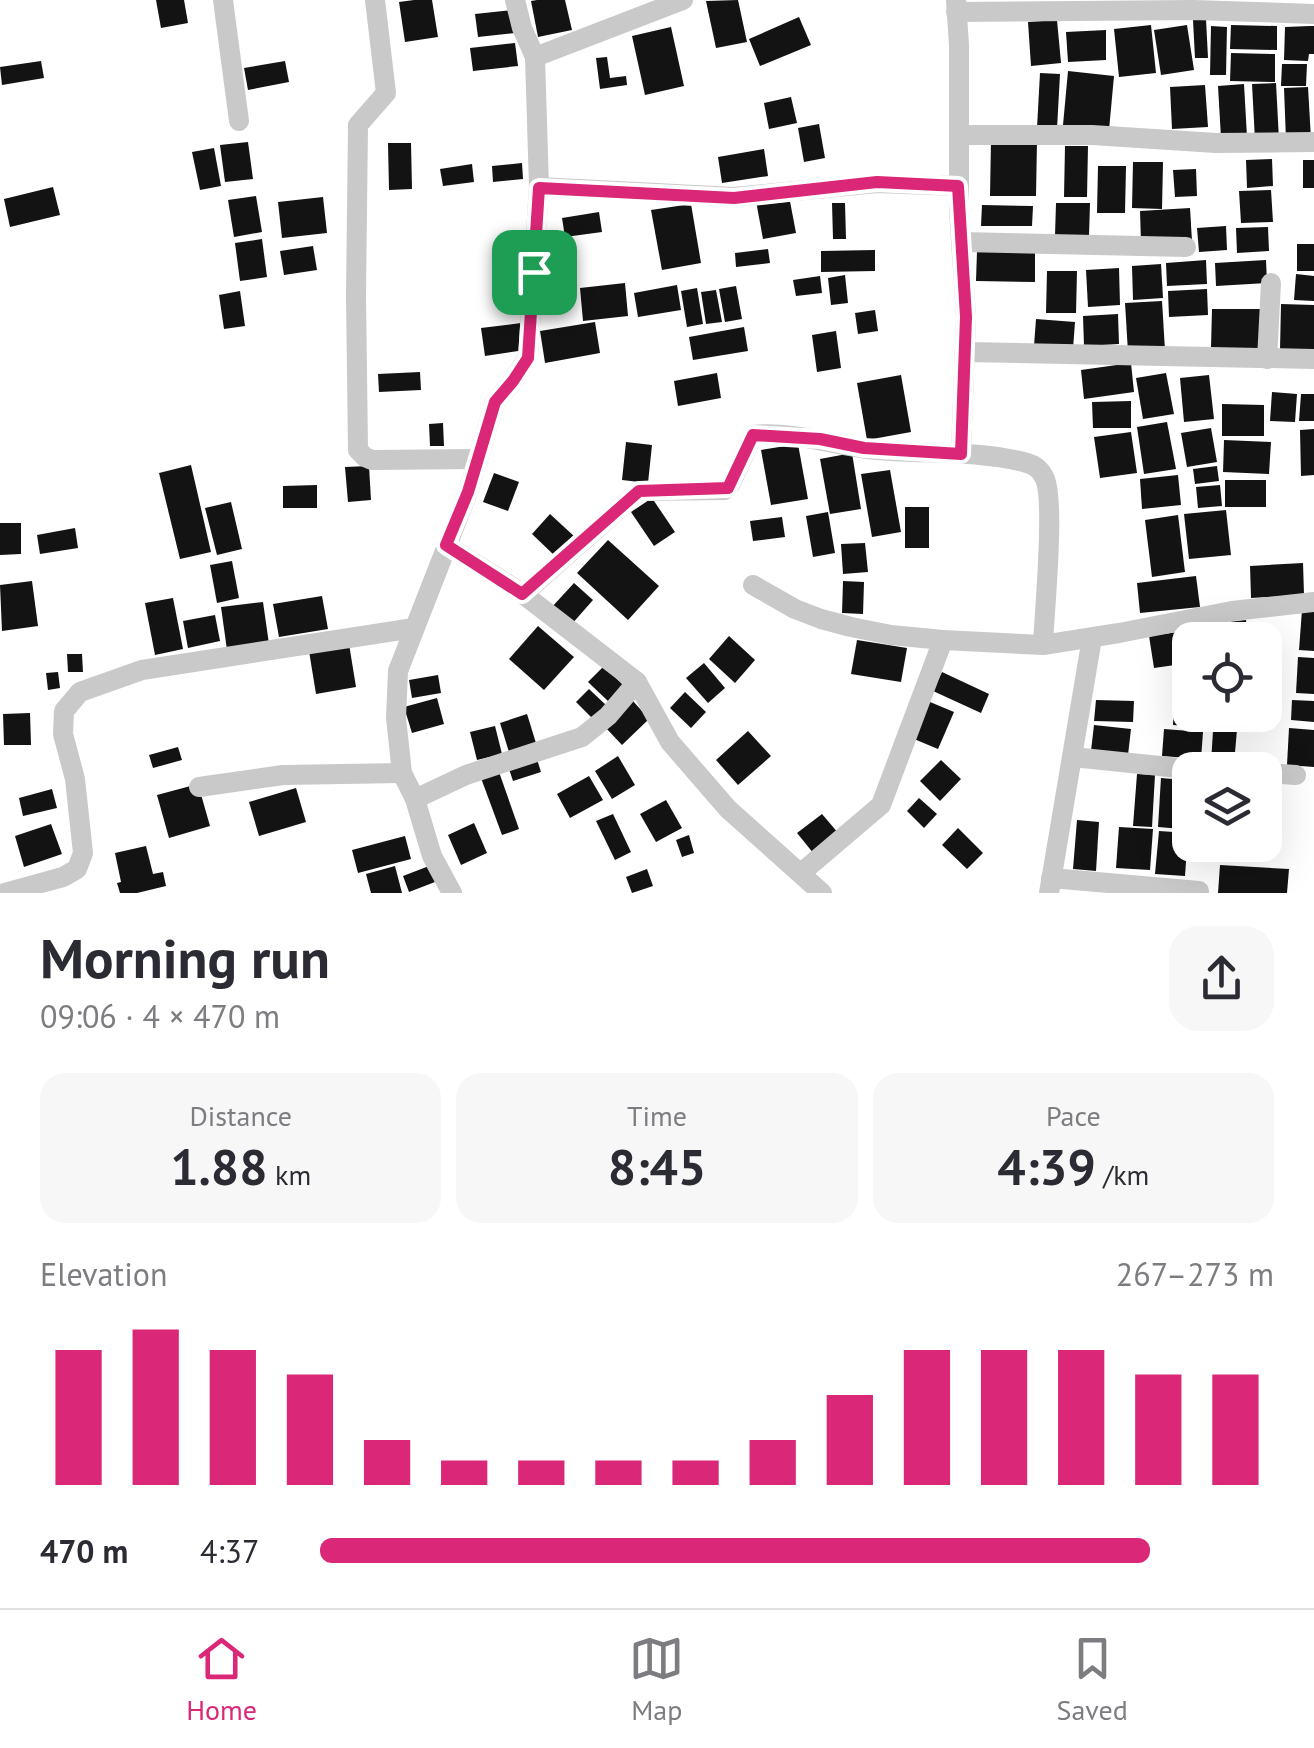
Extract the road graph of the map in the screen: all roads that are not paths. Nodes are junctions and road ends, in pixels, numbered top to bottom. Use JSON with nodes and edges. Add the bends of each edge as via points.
{"nodes":[{"id":1,"x":223,"y":0,"type":"edge"},
{"id":2,"x":376,"y":0,"type":"edge"},
{"id":3,"x":515,"y":0,"type":"edge"},
{"id":4,"x":683,"y":0,"type":"edge"},
{"id":5,"x":956,"y":6,"type":"edge"},
{"id":6,"x":1314,"y":14,"type":"edge"},
{"id":7,"x":535,"y":56,"type":"junction"},
{"id":8,"x":239,"y":121,"type":"dead end"},
{"id":9,"x":959,"y":136,"type":"junction"},
{"id":10,"x":1314,"y":142,"type":"edge"},
{"id":11,"x":958,"y":186,"type":"junction"},
{"id":12,"x":539,"y":188,"type":"junction"},
{"id":13,"x":961,"y":242,"type":"junction"},
{"id":14,"x":1186,"y":247,"type":"dead end"},
{"id":15,"x":1272,"y":284,"type":"dead end"},
{"id":16,"x":966,"y":352,"type":"junction"},
{"id":17,"x":1267,"y":359,"type":"junction"},
{"id":18,"x":1314,"y":359,"type":"edge"},
{"id":19,"x":961,"y":454,"type":"junction"},
{"id":20,"x":478,"y":460,"type":"junction"},
{"id":21,"x":446,"y":545,"type":"junction"},
{"id":22,"x":753,"y":585,"type":"dead end"},
{"id":23,"x":522,"y":594,"type":"junction"},
{"id":24,"x":1314,"y":602,"type":"edge"},
{"id":25,"x":414,"y":628,"type":"junction"},
{"id":26,"x":1092,"y":638,"type":"junction"},
{"id":27,"x":943,"y":640,"type":"junction"},
{"id":28,"x":1043,"y":645,"type":"junction"},
{"id":29,"x":637,"y":682,"type":"junction"},
{"id":30,"x":1073,"y":758,"type":"junction"},
{"id":31,"x":1172,"y":768,"type":"edge"},
{"id":32,"x":402,"y":773,"type":"junction"},
{"id":33,"x":1282,"y":775,"type":"edge"},
{"id":34,"x":1296,"y":776,"type":"dead end"},
{"id":35,"x":199,"y":787,"type":"dead end"},
{"id":36,"x":415,"y":800,"type":"junction"},
{"id":37,"x":800,"y":873,"type":"junction"},
{"id":38,"x":1050,"y":886,"type":"edge"},
{"id":39,"x":1199,"y":892,"type":"edge"},
{"id":40,"x":5,"y":893,"type":"edge"},
{"id":41,"x":452,"y":893,"type":"edge"},
{"id":42,"x":822,"y":893,"type":"edge"}],
"edges":[{"from":1,"to":8,"type":"street"},
{"from":2,"to":20,"type":"street","via":[[386,93],[358,125],[358,450],[372,460]]},
{"from":3,"to":7,"type":"street"},
{"from":4,"to":7,"type":"street"},
{"from":5,"to":6,"type":"street"},
{"from":5,"to":9,"type":"street"},
{"from":7,"to":12,"type":"street"},
{"from":9,"to":10,"type":"street"},
{"from":9,"to":11,"type":"street"},
{"from":11,"to":12,"type":"street","via":[[877,182],[734,198]]},
{"from":11,"to":13,"type":"street"},
{"from":12,"to":20,"type":"street","via":[[528,358],[495,402]]},
{"from":13,"to":14,"type":"street"},
{"from":13,"to":16,"type":"street"},
{"from":15,"to":17,"type":"street"},
{"from":16,"to":17,"type":"street"},
{"from":16,"to":19,"type":"street"},
{"from":17,"to":18,"type":"street"},
{"from":19,"to":23,"type":"street","via":[[753,435],[728,488],[639,491]]},
{"from":19,"to":28,"type":"street","via":[[1033,464],[1048,485]]},
{"from":20,"to":21,"type":"street"},
{"from":21,"to":23,"type":"street"},
{"from":21,"to":25,"type":"street"},
{"from":22,"to":27,"type":"street","via":[[821,620]]},
{"from":23,"to":29,"type":"street"},
{"from":24,"to":26,"type":"street"},
{"from":25,"to":32,"type":"street","via":[[398,671]]},
{"from":25,"to":40,"type":"street","via":[[142,670],[80,692],[64,711],[63,734],[83,853],[64,878]]},
{"from":26,"to":28,"type":"street"},
{"from":26,"to":30,"type":"street"},
{"from":27,"to":28,"type":"street"},
{"from":27,"to":37,"type":"street","via":[[881,806]]},
{"from":29,"to":36,"type":"street","via":[[582,737],[466,775]]},
{"from":29,"to":37,"type":"street","via":[[681,755],[728,809]]},
{"from":30,"to":31,"type":"street"},
{"from":30,"to":38,"type":"street"},
{"from":32,"to":35,"type":"street","via":[[283,775]]},
{"from":32,"to":36,"type":"street"},
{"from":33,"to":34,"type":"street"},
{"from":36,"to":41,"type":"street"},
{"from":37,"to":42,"type":"street"},
{"from":38,"to":39,"type":"street"}]}
